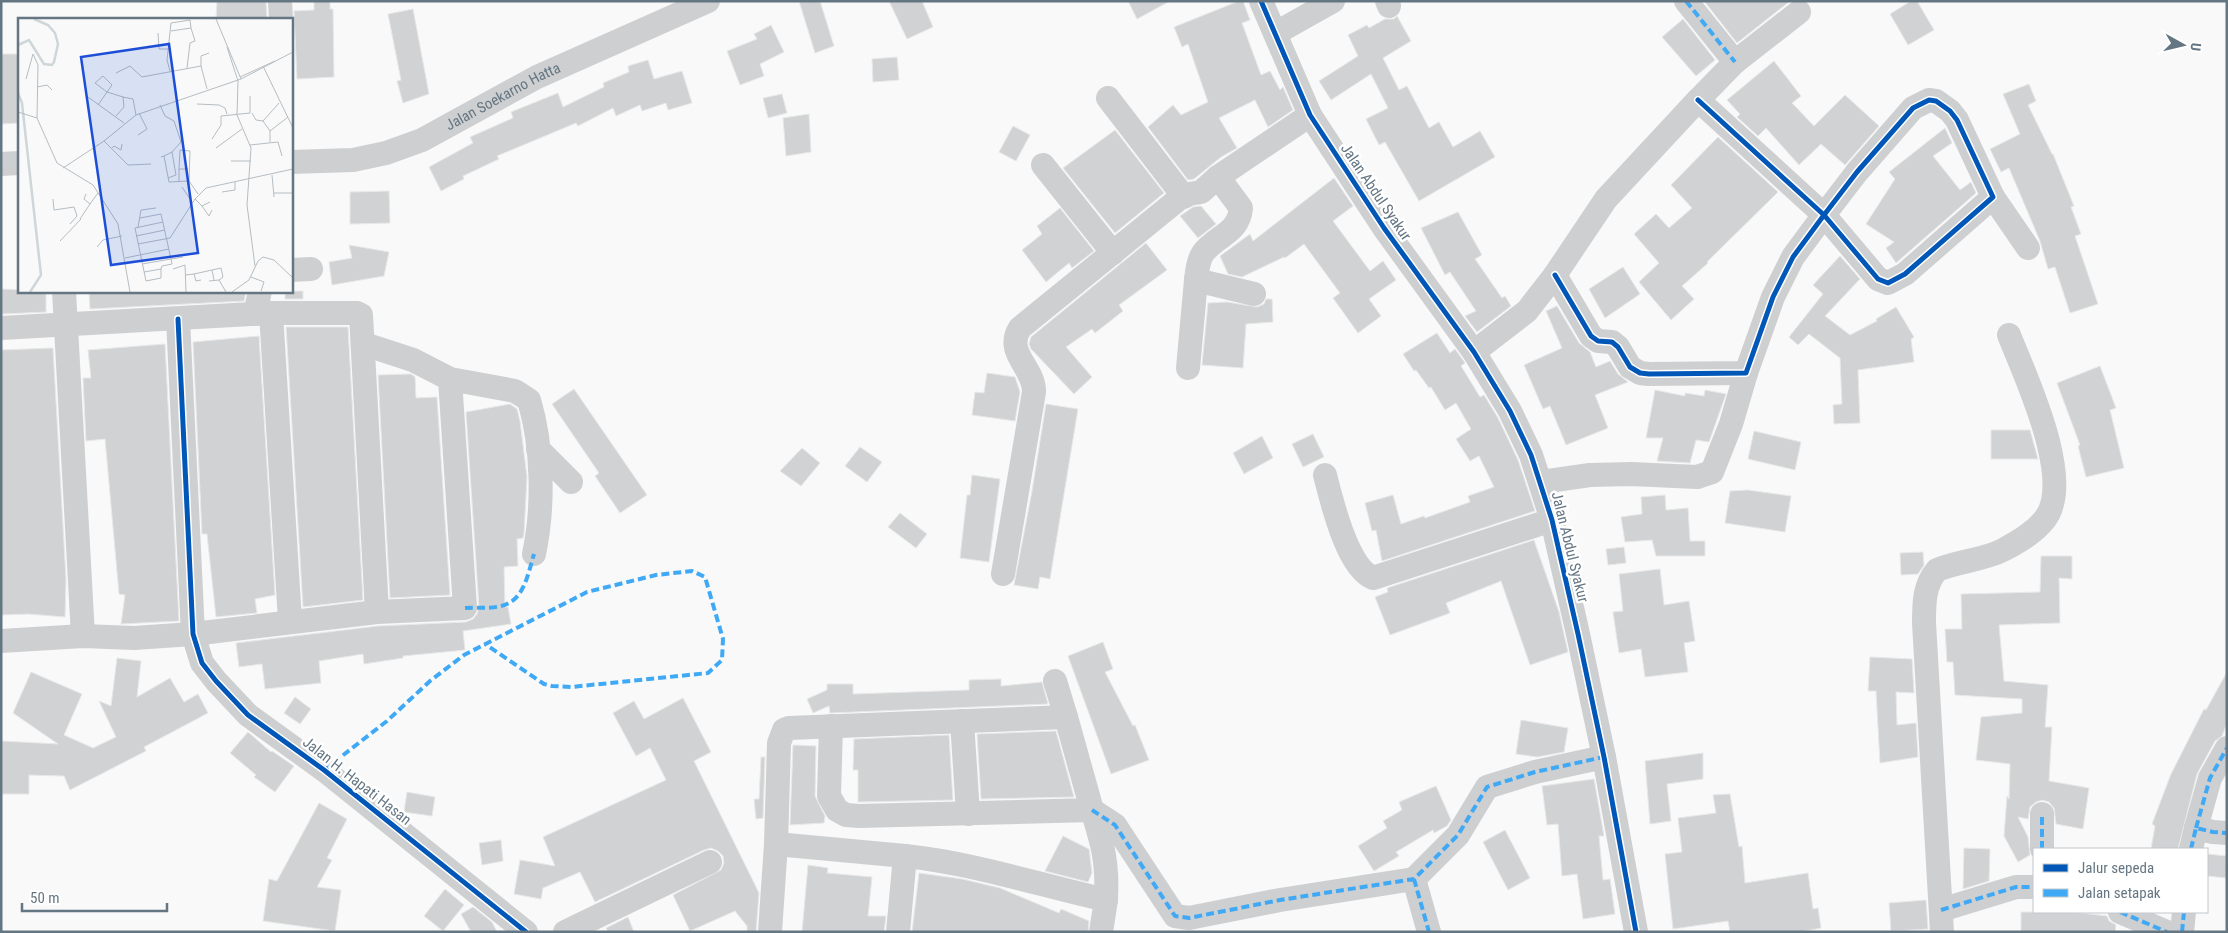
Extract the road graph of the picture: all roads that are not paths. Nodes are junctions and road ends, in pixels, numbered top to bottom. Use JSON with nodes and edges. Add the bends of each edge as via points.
{"nodes":[{"id":1,"x":280,"y":1,"type":"edge"},
{"id":2,"x":708,"y":1,"type":"edge"},
{"id":3,"x":1261,"y":1,"type":"edge"},
{"id":4,"x":1333,"y":1,"type":"edge"},
{"id":5,"x":1686,"y":1,"type":"edge"},
{"id":6,"x":1798,"y":12,"type":"dead end"},
{"id":7,"x":281,"y":18,"type":"edge"},
{"id":8,"x":1276,"y":33,"type":"junction"},
{"id":9,"x":1735,"y":62,"type":"junction"},
{"id":10,"x":1108,"y":98,"type":"dead end"},
{"id":11,"x":1698,"y":100,"type":"junction"},
{"id":12,"x":1310,"y":115,"type":"junction"},
{"id":13,"x":292,"y":158,"type":"edge"},
{"id":14,"x":18,"y":163,"type":"edge"},
{"id":15,"x":1,"y":164,"type":"edge"},
{"id":16,"x":1043,"y":165,"type":"dead end"},
{"id":17,"x":1218,"y":176,"type":"junction"},
{"id":18,"x":1184,"y":196,"type":"junction"},
{"id":19,"x":1993,"y":197,"type":"junction"},
{"id":20,"x":1824,"y":215,"type":"junction"},
{"id":21,"x":2028,"y":248,"type":"dead end"},
{"id":22,"x":1113,"y":253,"type":"junction"},
{"id":23,"x":1555,"y":276,"type":"junction"},
{"id":24,"x":1196,"y":280,"type":"junction"},
{"id":25,"x":64,"y":292,"type":"edge"},
{"id":26,"x":260,"y":292,"type":"edge"},
{"id":27,"x":1254,"y":294,"type":"dead end"},
{"id":28,"x":263,"y":314,"type":"junction"},
{"id":29,"x":178,"y":319,"type":"junction"},
{"id":30,"x":66,"y":323,"type":"junction"},
{"id":31,"x":1,"y":328,"type":"edge"},
{"id":32,"x":2009,"y":335,"type":"dead end"},
{"id":33,"x":364,"y":344,"type":"junction"},
{"id":34,"x":1474,"y":352,"type":"junction"},
{"id":35,"x":1188,"y":368,"type":"dead end"},
{"id":36,"x":1746,"y":373,"type":"junction"},
{"id":37,"x":450,"y":380,"type":"junction"},
{"id":38,"x":538,"y":449,"type":"junction"},
{"id":39,"x":1325,"y":475,"type":"dead end"},
{"id":40,"x":571,"y":482,"type":"dead end"},
{"id":41,"x":1541,"y":482,"type":"junction"},
{"id":42,"x":1552,"y":520,"type":"junction"},
{"id":43,"x":534,"y":554,"type":"dead end"},
{"id":44,"x":1003,"y":574,"type":"dead end"},
{"id":45,"x":377,"y":612,"type":"junction"},
{"id":46,"x":290,"y":621,"type":"junction"},
{"id":47,"x":193,"y":634,"type":"junction"},
{"id":48,"x":83,"y":636,"type":"junction"},
{"id":49,"x":1,"y":641,"type":"edge"},
{"id":50,"x":1055,"y":681,"type":"dead end"},
{"id":51,"x":1066,"y":717,"type":"junction"},
{"id":52,"x":962,"y":721,"type":"junction"},
{"id":53,"x":831,"y":726,"type":"junction"},
{"id":54,"x":2227,"y":748,"type":"edge"},
{"id":55,"x":1604,"y":758,"type":"junction"},
{"id":56,"x":1092,"y":810,"type":"junction"},
{"id":57,"x":968,"y":814,"type":"junction"},
{"id":58,"x":2042,"y":814,"type":"dead end"},
{"id":59,"x":2227,"y":833,"type":"edge"},
{"id":60,"x":2193,"y":838,"type":"edge"},
{"id":61,"x":776,"y":844,"type":"junction"},
{"id":62,"x":2042,"y":848,"type":"edge"},
{"id":63,"x":905,"y":856,"type":"junction"},
{"id":64,"x":710,"y":862,"type":"dead end"},
{"id":65,"x":1414,"y":879,"type":"junction"},
{"id":66,"x":2033,"y":887,"type":"edge"},
{"id":67,"x":1106,"y":900,"type":"junction"},
{"id":68,"x":2122,"y":913,"type":"edge"},
{"id":69,"x":2184,"y":913,"type":"edge"},
{"id":70,"x":1941,"y":921,"type":"edge"},
{"id":71,"x":526,"y":932,"type":"edge"},
{"id":72,"x":565,"y":932,"type":"edge"},
{"id":73,"x":770,"y":932,"type":"edge"},
{"id":74,"x":898,"y":932,"type":"edge"},
{"id":75,"x":1101,"y":932,"type":"edge"},
{"id":76,"x":1430,"y":932,"type":"edge"},
{"id":77,"x":1636,"y":932,"type":"edge"},
{"id":78,"x":2167,"y":932,"type":"edge"},
{"id":79,"x":2182,"y":932,"type":"edge"}],
"edges":[{"from":1,"to":7,"type":"street"},
{"from":2,"to":13,"type":"street","name":"Jalan Soekarno Hatta","via":[[537,77],[422,140],[353,160]]},
{"from":3,"to":8,"type":"street","name":"Jalan Abdul Syakur"},
{"from":4,"to":8,"type":"street"},
{"from":5,"to":9,"type":"street"},
{"from":6,"to":9,"type":"street"},
{"from":8,"to":12,"type":"street","name":"Jalan Abdul Syakur"},
{"from":9,"to":11,"type":"street"},
{"from":10,"to":18,"type":"street"},
{"from":11,"to":20,"type":"street"},
{"from":11,"to":23,"type":"street","via":[[1606,199]]},
{"from":12,"to":17,"type":"street"},
{"from":12,"to":34,"type":"street","name":"Jalan Abdul Syakur","via":[[1384,228]]},
{"from":14,"to":15,"type":"street"},
{"from":16,"to":22,"type":"street"},
{"from":17,"to":18,"type":"street","via":[[1201,192]]},
{"from":17,"to":24,"type":"street","via":[[1241,208],[1240,215],[1236,225],[1204,251]]},
{"from":18,"to":22,"type":"street"},
{"from":19,"to":20,"type":"street","via":[[1905,274],[1888,283],[1878,280]]},
{"from":19,"to":20,"type":"street","via":[[1957,120],[1943,104],[1929,100],[1913,108]]},
{"from":19,"to":21,"type":"street"},
{"from":20,"to":36,"type":"street","via":[[1793,257],[1773,297]]},
{"from":22,"to":44,"type":"street","via":[[1017,332],[1016,350],[1033,377],[1034,392]]},
{"from":23,"to":34,"type":"street","via":[[1527,311]]},
{"from":23,"to":36,"type":"street","via":[[1591,336],[1598,341],[1612,342],[1635,371],[1649,374]]},
{"from":24,"to":27,"type":"street"},
{"from":24,"to":35,"type":"street"},
{"from":25,"to":30,"type":"street"},
{"from":26,"to":28,"type":"street"},
{"from":28,"to":29,"type":"street"},
{"from":28,"to":33,"type":"street","via":[[359,314]]},
{"from":28,"to":46,"type":"street"},
{"from":29,"to":30,"type":"street"},
{"from":29,"to":47,"type":"street","name":"Jalan H. Hapati Hasan"},
{"from":30,"to":31,"type":"street"},
{"from":30,"to":48,"type":"street"},
{"from":32,"to":70,"type":"street","via":[[2046,431],[2054,471],[2054,498],[2046,518],[2032,532],[2000,551],[1937,570],[1926,590],[1924,624]]},
{"from":33,"to":37,"type":"street","via":[[413,360]]},
{"from":33,"to":45,"type":"street"},
{"from":34,"to":41,"type":"street","name":"Jalan Abdul Syakur","via":[[1510,410]]},
{"from":36,"to":41,"type":"street","via":[[1712,472],[1698,477],[1590,475]]},
{"from":37,"to":38,"type":"street","via":[[524,395],[531,407]]},
{"from":37,"to":45,"type":"street","via":[[465,608]]},
{"from":38,"to":40,"type":"street"},
{"from":38,"to":43,"type":"street","via":[[540,517]]},
{"from":39,"to":42,"type":"street","via":[[1341,533],[1363,574],[1372,578]]},
{"from":41,"to":42,"type":"street","name":"Jalan Abdul Syakur"},
{"from":42,"to":55,"type":"street","name":"Jalan Abdul Syakur"},
{"from":45,"to":46,"type":"street"},
{"from":46,"to":47,"type":"street"},
{"from":47,"to":48,"type":"street","via":[[134,638]]},
{"from":47,"to":71,"type":"street","name":"Jalan H. Hapati Hasan","via":[[202,663],[248,715],[324,770]]},
{"from":48,"to":49,"type":"street"},
{"from":50,"to":51,"type":"street"},
{"from":51,"to":52,"type":"street"},
{"from":51,"to":56,"type":"street"},
{"from":52,"to":53,"type":"street"},
{"from":52,"to":57,"type":"street"},
{"from":53,"to":57,"type":"street","via":[[828,796],[837,810],[859,816]]},
{"from":53,"to":61,"type":"street","via":[[790,728],[781,733],[778,743]]},
{"from":54,"to":60,"type":"street","via":[[2210,778]]},
{"from":55,"to":65,"type":"street","via":[[1535,772],[1487,787],[1458,835]]},
{"from":55,"to":77,"type":"street","name":"Jalan Abdul Syakur"},
{"from":56,"to":57,"type":"street"},
{"from":56,"to":65,"type":"street","via":[[1115,825],[1178,918]]},
{"from":56,"to":67,"type":"street","via":[[1104,848]]},
{"from":58,"to":62,"type":"street"},
{"from":59,"to":60,"type":"street","via":[[2213,832]]},
{"from":61,"to":63,"type":"street"},
{"from":61,"to":73,"type":"street"},
{"from":63,"to":67,"type":"street","via":[[979,868]]},
{"from":63,"to":74,"type":"street"},
{"from":64,"to":72,"type":"street"},
{"from":65,"to":76,"type":"street"},
{"from":66,"to":70,"type":"street","via":[[2016,887]]},
{"from":67,"to":75,"type":"street"},
{"from":68,"to":78,"type":"street"},
{"from":69,"to":79,"type":"street"}]}
